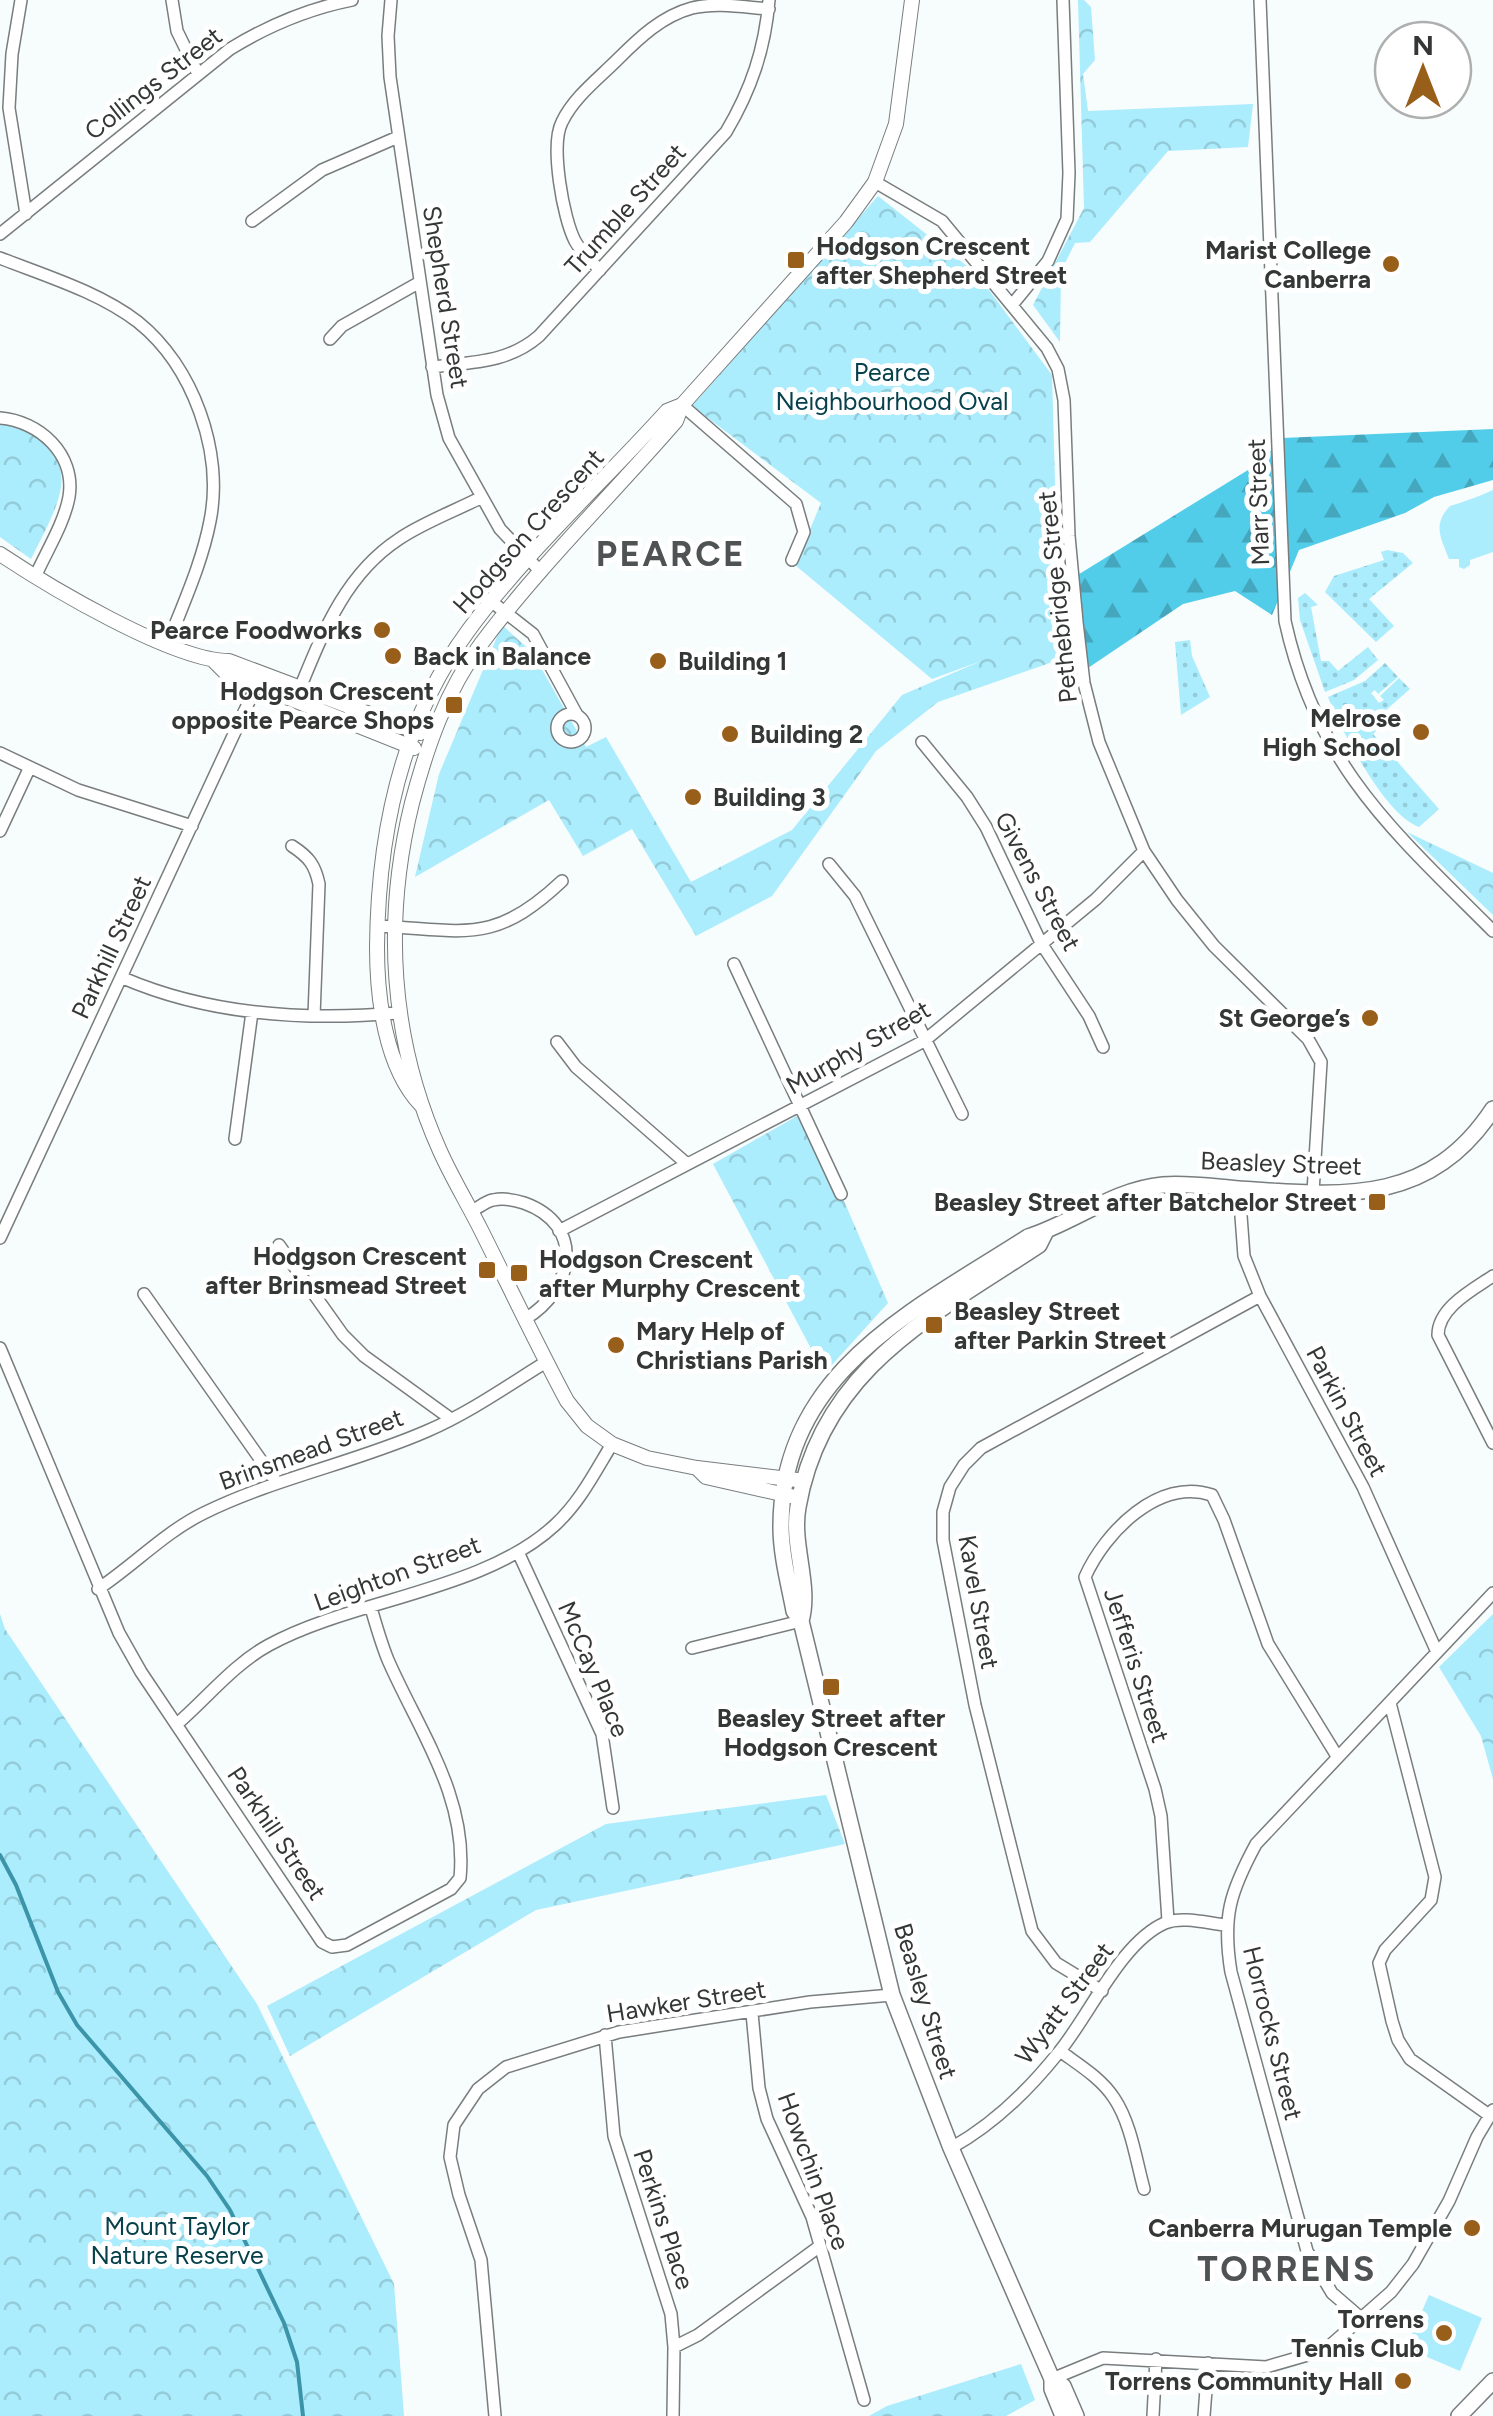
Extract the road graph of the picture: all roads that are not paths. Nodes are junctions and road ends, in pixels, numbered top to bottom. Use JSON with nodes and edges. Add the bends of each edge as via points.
{"nodes":[{"id":1,"x":21,"y":0,"type":"edge"},
{"id":2,"x":172,"y":0,"type":"edge"},
{"id":3,"x":348,"y":0,"type":"edge"},
{"id":4,"x":391,"y":0,"type":"edge"},
{"id":5,"x":912,"y":0,"type":"edge"},
{"id":6,"x":1063,"y":0,"type":"edge"},
{"id":7,"x":1260,"y":0,"type":"edge"},
{"id":8,"x":769,"y":4,"type":"edge"},
{"id":9,"x":198,"y":74,"type":"junction"},
{"id":10,"x":398,"y":137,"type":"junction"},
{"id":11,"x":875,"y":182,"type":"junction"},
{"id":12,"x":26,"y":214,"type":"junction"},
{"id":13,"x":252,"y":221,"type":"dead end"},
{"id":14,"x":0,"y":234,"type":"edge"},
{"id":15,"x":0,"y":258,"type":"edge"},
{"id":16,"x":600,"y":270,"type":"junction"},
{"id":17,"x":420,"y":282,"type":"junction"},
{"id":18,"x":1012,"y":305,"type":"junction"},
{"id":19,"x":330,"y":338,"type":"dead end"},
{"id":20,"x":432,"y":367,"type":"junction"},
{"id":21,"x":682,"y":406,"type":"junction"},
{"id":22,"x":0,"y":418,"type":"edge"},
{"id":23,"x":482,"y":496,"type":"junction"},
{"id":24,"x":0,"y":554,"type":"edge"},
{"id":25,"x":528,"y":559,"type":"junction"},
{"id":26,"x":792,"y":560,"type":"dead end"},
{"id":27,"x":540,"y":572,"type":"junction"},
{"id":28,"x":35,"y":577,"type":"junction"},
{"id":29,"x":492,"y":602,"type":"junction"},
{"id":30,"x":506,"y":613,"type":"junction"},
{"id":31,"x":168,"y":644,"type":"junction"},
{"id":32,"x":260,"y":680,"type":"junction"},
{"id":33,"x":298,"y":694,"type":"junction"},
{"id":34,"x":577,"y":714,"type":"dead end"},
{"id":35,"x":411,"y":738,"type":"junction"},
{"id":36,"x":922,"y":742,"type":"dead end"},
{"id":37,"x":429,"y":745,"type":"junction"},
{"id":38,"x":0,"y":752,"type":"edge"},
{"id":39,"x":29,"y":769,"type":"junction"},
{"id":40,"x":192,"y":826,"type":"junction"},
{"id":41,"x":0,"y":831,"type":"edge"},
{"id":42,"x":292,"y":846,"type":"dead end"},
{"id":43,"x":1144,"y":851,"type":"junction"},
{"id":44,"x":829,"y":864,"type":"dead end"},
{"id":45,"x":562,"y":881,"type":"dead end"},
{"id":46,"x":378,"y":926,"type":"junction"},
{"id":47,"x":394,"y":926,"type":"junction"},
{"id":48,"x":1493,"y":931,"type":"edge"},
{"id":49,"x":1041,"y":942,"type":"junction"},
{"id":50,"x":734,"y":964,"type":"dead end"},
{"id":51,"x":123,"y":978,"type":"junction"},
{"id":52,"x":252,"y":1012,"type":"junction"},
{"id":53,"x":398,"y":1013,"type":"junction"},
{"id":54,"x":381,"y":1014,"type":"junction"},
{"id":55,"x":314,"y":1016,"type":"junction"},
{"id":56,"x":924,"y":1041,"type":"junction"},
{"id":57,"x":557,"y":1042,"type":"dead end"},
{"id":58,"x":1103,"y":1047,"type":"dead end"},
{"id":59,"x":422,"y":1106,"type":"junction"},
{"id":60,"x":800,"y":1107,"type":"junction"},
{"id":61,"x":1493,"y":1109,"type":"edge"},
{"id":62,"x":962,"y":1114,"type":"dead end"},
{"id":63,"x":235,"y":1139,"type":"dead end"},
{"id":64,"x":687,"y":1164,"type":"junction"},
{"id":65,"x":1240,"y":1189,"type":"junction"},
{"id":66,"x":1313,"y":1192,"type":"junction"},
{"id":67,"x":842,"y":1194,"type":"dead end"},
{"id":68,"x":472,"y":1211,"type":"junction"},
{"id":69,"x":559,"y":1230,"type":"junction"},
{"id":70,"x":0,"y":1238,"type":"edge"},
{"id":71,"x":279,"y":1245,"type":"dead end"},
{"id":72,"x":1493,"y":1276,"type":"edge"},
{"id":73,"x":144,"y":1294,"type":"dead end"},
{"id":74,"x":1260,"y":1296,"type":"junction"},
{"id":75,"x":524,"y":1319,"type":"junction"},
{"id":76,"x":0,"y":1348,"type":"edge"},
{"id":77,"x":546,"y":1362,"type":"junction"},
{"id":78,"x":451,"y":1420,"type":"junction"},
{"id":79,"x":1493,"y":1443,"type":"edge"},
{"id":80,"x":612,"y":1444,"type":"junction"},
{"id":81,"x":277,"y":1483,"type":"junction"},
{"id":82,"x":793,"y":1488,"type":"junction"},
{"id":83,"x":518,"y":1552,"type":"junction"},
{"id":84,"x":98,"y":1589,"type":"junction"},
{"id":85,"x":1493,"y":1593,"type":"edge"},
{"id":86,"x":370,"y":1608,"type":"junction"},
{"id":87,"x":800,"y":1621,"type":"junction"},
{"id":88,"x":692,"y":1648,"type":"dead end"},
{"id":89,"x":1436,"y":1650,"type":"junction"},
{"id":90,"x":1390,"y":1703,"type":"junction"},
{"id":91,"x":177,"y":1724,"type":"junction"},
{"id":92,"x":1337,"y":1756,"type":"junction"},
{"id":93,"x":613,"y":1808,"type":"dead end"},
{"id":94,"x":1168,"y":1921,"type":"junction"},
{"id":95,"x":1225,"y":1925,"type":"junction"},
{"id":96,"x":1102,"y":1991,"type":"junction"},
{"id":97,"x":892,"y":1995,"type":"junction"},
{"id":98,"x":752,"y":2014,"type":"junction"},
{"id":99,"x":605,"y":2036,"type":"junction"},
{"id":100,"x":1060,"y":2051,"type":"junction"},
{"id":101,"x":1491,"y":2112,"type":"edge"},
{"id":102,"x":951,"y":2148,"type":"junction"},
{"id":103,"x":1144,"y":2189,"type":"dead end"},
{"id":104,"x":820,"y":2246,"type":"junction"},
{"id":105,"x":1362,"y":2319,"type":"junction"},
{"id":106,"x":674,"y":2347,"type":"junction"},
{"id":107,"x":1156,"y":2359,"type":"junction"},
{"id":108,"x":1208,"y":2363,"type":"junction"},
{"id":109,"x":1052,"y":2379,"type":"junction"},
{"id":110,"x":1493,"y":2381,"type":"edge"},
{"id":111,"x":864,"y":2400,"type":"dead end"},
{"id":112,"x":495,"y":2416,"type":"edge"},
{"id":113,"x":674,"y":2416,"type":"edge"},
{"id":114,"x":1063,"y":2416,"type":"edge"},
{"id":115,"x":1076,"y":2416,"type":"edge"},
{"id":116,"x":1153,"y":2416,"type":"edge"},
{"id":117,"x":1204,"y":2416,"type":"edge"},
{"id":118,"x":1459,"y":2416,"type":"edge"}],
"edges":[{"from":1,"to":12,"type":"street","via":[[10,108]]},
{"from":2,"to":9,"type":"street","via":[[177,30]]},
{"from":3,"to":9,"type":"street","name":"Collings Street","via":[[266,27]]},
{"from":4,"to":10,"type":"street","name":"Shepherd Street"},
{"from":5,"to":11,"type":"street","name":"Hodgson Crescent","via":[[896,124]]},
{"from":6,"to":18,"type":"street","via":[[1066,219],[1048,261]]},
{"from":7,"to":48,"type":"street","name":"Marr Street","via":[[1285,621],[1295,667],[1353,783]]},
{"from":8,"to":16,"type":"street","name":"Trumble Street","via":[[756,71],[726,132]]},
{"from":8,"to":16,"type":"street","via":[[691,8],[664,20],[570,107],[555,145],[566,210],[578,245]]},
{"from":9,"to":12,"type":"street","name":"Collings Street"},
{"from":10,"to":13,"type":"street","via":[[322,170]]},
{"from":10,"to":17,"type":"street","name":"Shepherd Street"},
{"from":11,"to":18,"type":"street","name":"Pethebridge Street","via":[[942,221]]},
{"from":11,"to":21,"type":"street","name":"Hodgson Crescent"},
{"from":12,"to":14,"type":"street","name":"Collings Street"},
{"from":15,"to":31,"type":"street","via":[[138,322],[166,351],[203,418],[212,515]]},
{"from":16,"to":20,"type":"street","name":"Trumble Street","via":[[522,351]]},
{"from":17,"to":19,"type":"street"},
{"from":17,"to":20,"type":"street","name":"Shepherd Street"},
{"from":18,"to":43,"type":"street","name":"Pethebridge Street","via":[[1058,369],[1084,683],[1099,742]]},
{"from":20,"to":23,"type":"street","name":"Shepherd Street","via":[[450,438]]},
{"from":21,"to":25,"type":"street","name":"Hodgson Crescent","via":[[667,411]]},
{"from":21,"to":26,"type":"street","via":[[796,504],[804,532]]},
{"from":21,"to":27,"type":"street","name":"Hodgson Crescent","via":[[676,421]]},
{"from":22,"to":28,"type":"street","via":[[39,430],[64,459],[68,497]]},
{"from":23,"to":25,"type":"street","name":"Shepherd Street"},
{"from":23,"to":33,"type":"street","via":[[398,540],[366,569],[330,617]]},
{"from":24,"to":28,"type":"street"},
{"from":25,"to":27,"type":"street","name":"Shepherd Street"},
{"from":25,"to":29,"type":"street","name":"Hodgson Crescent"},
{"from":27,"to":30,"type":"street","name":"Hodgson Crescent"},
{"from":28,"to":31,"type":"street"},
{"from":29,"to":30,"type":"street"},
{"from":29,"to":35,"type":"street","name":"Hodgson Crescent","via":[[447,665]]},
{"from":30,"to":34,"type":"street","via":[[532,634]]},
{"from":30,"to":37,"type":"street","name":"Hodgson Crescent","via":[[462,674]]},
{"from":31,"to":32,"type":"street","via":[[229,661]]},
{"from":32,"to":33,"type":"street"},
{"from":32,"to":40,"type":"street","name":"Parkhill Street"},
{"from":33,"to":35,"type":"street"},
{"from":35,"to":37,"type":"street"},
{"from":35,"to":46,"type":"street","name":"Hodgson Crescent","via":[[384,843]]},
{"from":36,"to":49,"type":"street","name":"Givens Street","via":[[986,827]]},
{"from":37,"to":47,"type":"street","name":"Hodgson Crescent","via":[[402,845]]},
{"from":38,"to":39,"type":"street"},
{"from":39,"to":40,"type":"street"},
{"from":39,"to":41,"type":"street"},
{"from":40,"to":51,"type":"street","name":"Parkhill Street"},
{"from":42,"to":55,"type":"street","via":[[315,866],[319,884]]},
{"from":43,"to":49,"type":"street","name":"Murphy Street"},
{"from":43,"to":66,"type":"street","name":"Pethebridge Street","via":[[1214,946],[1308,1039],[1321,1062]]},
{"from":44,"to":56,"type":"street","via":[[855,896]]},
{"from":45,"to":47,"type":"street","via":[[520,916],[489,929]]},
{"from":46,"to":47,"type":"street"},
{"from":46,"to":54,"type":"street","name":"Hodgson Crescent"},
{"from":47,"to":53,"type":"street","name":"Hodgson Crescent"},
{"from":49,"to":56,"type":"street","name":"Murphy Street"},
{"from":49,"to":58,"type":"street","name":"Givens Street"},
{"from":50,"to":60,"type":"street"},
{"from":51,"to":52,"type":"street","via":[[169,996]]},
{"from":51,"to":70,"type":"street","name":"Parkhill Street"},
{"from":52,"to":55,"type":"street"},
{"from":52,"to":63,"type":"street"},
{"from":53,"to":54,"type":"street"},
{"from":53,"to":59,"type":"street","name":"Hodgson Crescent"},
{"from":54,"to":55,"type":"street"},
{"from":54,"to":59,"type":"street","name":"Hodgson Crescent","via":[[406,1090]]},
{"from":56,"to":60,"type":"street","name":"Murphy Street"},
{"from":56,"to":62,"type":"street"},
{"from":57,"to":64,"type":"street","via":[[576,1067]]},
{"from":59,"to":68,"type":"street","name":"Hodgson Crescent"},
{"from":60,"to":64,"type":"street","name":"Murphy Street"},
{"from":60,"to":67,"type":"street"},
{"from":61,"to":66,"type":"main road","name":"Beasley Street","via":[[1456,1154],[1429,1173],[1368,1191]]},
{"from":64,"to":69,"type":"street","name":"Murphy Street"},
{"from":65,"to":66,"type":"main road","name":"Beasley Street"},
{"from":65,"to":74,"type":"street","name":"Parkin Street","via":[[1240,1237]]},
{"from":65,"to":82,"type":"main road","name":"Beasley Street","via":[[1130,1190],[1046,1231],[1039,1245],[866,1368],[826,1423]]},
{"from":68,"to":69,"type":"street","via":[[492,1200],[515,1200],[540,1208]]},
{"from":68,"to":75,"type":"street","name":"Hodgson Crescent"},
{"from":69,"to":75,"type":"street","via":[[562,1284]]},
{"from":71,"to":78,"type":"street","via":[[364,1356]]},
{"from":72,"to":79,"type":"street","via":[[1444,1313],[1438,1335]]},
{"from":73,"to":81,"type":"street"},
{"from":74,"to":89,"type":"street","name":"Parkin Street","via":[[1363,1487]]},
{"from":74,"to":96,"type":"street","name":"Kavel Street","via":[[981,1448],[950,1487],[943,1512],[975,1706],[1032,1931],[1056,1963]]},
{"from":75,"to":77,"type":"street","name":"Hodgson Crescent"},
{"from":76,"to":84,"type":"street","name":"Parkhill Street"},
{"from":77,"to":78,"type":"street","name":"Brinsmead Street"},
{"from":77,"to":80,"type":"street","name":"Hodgson Crescent","via":[[566,1401]]},
{"from":78,"to":81,"type":"street","name":"Brinsmead Street"},
{"from":80,"to":82,"type":"street","name":"Hodgson Crescent","via":[[697,1468],[706,1477]]},
{"from":80,"to":83,"type":"street","name":"Leighton Street","via":[[578,1500]]},
{"from":81,"to":84,"type":"street","name":"Brinsmead Street","via":[[199,1515]]},
{"from":82,"to":87,"type":"main road","name":"Beasley Street"},
{"from":83,"to":86,"type":"street","name":"Leighton Street"},
{"from":83,"to":93,"type":"street","name":"McCay Place","via":[[602,1734]]},
{"from":84,"to":91,"type":"street","name":"Parkhill Street"},
{"from":85,"to":89,"type":"street","name":"Horrocks Street"},
{"from":86,"to":91,"type":"street","name":"Leighton Street","via":[[266,1646]]},
{"from":86,"to":91,"type":"street","name":"Parkhill Street","via":[[451,1792],[462,1865],[451,1890],[347,1945],[322,1942]]},
{"from":87,"to":88,"type":"street"},
{"from":87,"to":97,"type":"main road","name":"Beasley Street"},
{"from":89,"to":90,"type":"street","name":"Horrocks Street"},
{"from":90,"to":92,"type":"street","name":"Horrocks Street"},
{"from":90,"to":101,"type":"street","via":[[1435,1877],[1431,1900],[1379,1963],[1392,2021],[1410,2058]]},
{"from":92,"to":94,"type":"street","name":"Jefferis Street","via":[[1268,1644],[1212,1495],[1182,1492],[1126,1520],[1085,1576],[1155,1789]]},
{"from":92,"to":95,"type":"street","name":"Horrocks Street","via":[[1256,1844]]},
{"from":94,"to":95,"type":"street"},
{"from":94,"to":96,"type":"street","name":"Wyatt Street","via":[[1139,1942]]},
{"from":95,"to":105,"type":"street","name":"Horrocks Street","via":[[1231,1972],[1306,2251],[1332,2293]]},
{"from":96,"to":100,"type":"street","name":"Wyatt Street"},
{"from":97,"to":98,"type":"street","name":"Hawker Street"},
{"from":97,"to":102,"type":"main road","name":"Beasley Street"},
{"from":98,"to":99,"type":"street","name":"Hawker Street"},
{"from":98,"to":104,"type":"street","name":"Howchin Place","via":[[767,2119]]},
{"from":99,"to":106,"type":"street","name":"Perkins Place","via":[[614,2136],[670,2314]]},
{"from":99,"to":112,"type":"street","name":"Hawker Street","via":[[506,2068],[478,2090],[454,2125],[450,2157],[481,2260]]},
{"from":100,"to":102,"type":"street","name":"Wyatt Street","via":[[998,2116]]},
{"from":100,"to":103,"type":"street","via":[[1114,2098]]},
{"from":101,"to":105,"type":"street","via":[[1413,2264]]},
{"from":102,"to":109,"type":"main road","name":"Beasley Street"},
{"from":104,"to":106,"type":"street"},
{"from":104,"to":111,"type":"street","name":"Howchin Place"},
{"from":105,"to":108,"type":"street","via":[[1310,2357],[1266,2366]]},
{"from":106,"to":113,"type":"street","name":"Perkins Place"},
{"from":107,"to":108,"type":"street"},
{"from":107,"to":109,"type":"street","via":[[1103,2358]]},
{"from":107,"to":116,"type":"street"},
{"from":108,"to":117,"type":"street"},
{"from":109,"to":114,"type":"main road","name":"Beasley Street"},
{"from":109,"to":115,"type":"main road","name":"Beasley Street"},
{"from":110,"to":118,"type":"main road"}]}
